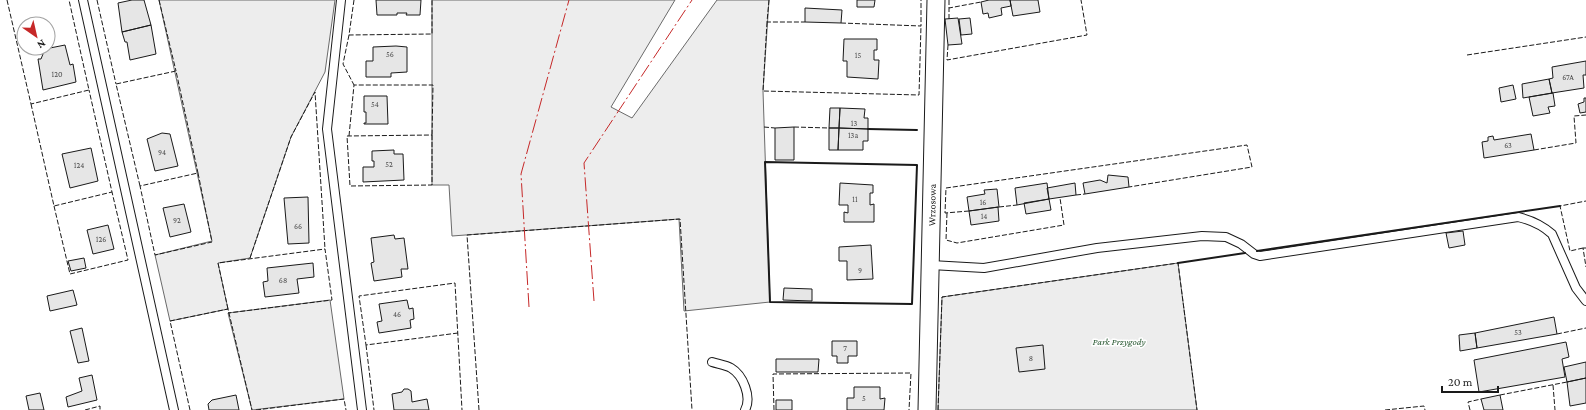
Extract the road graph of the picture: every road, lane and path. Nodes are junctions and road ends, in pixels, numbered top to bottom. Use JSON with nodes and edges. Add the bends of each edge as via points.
{"nodes":[{"id":1,"x":83,"y":0,"type":"edge"},
{"id":2,"x":341,"y":0,"type":"edge"},
{"id":3,"x":936,"y":0,"type":"edge"},
{"id":4,"x":931,"y":266,"type":"junction"},
{"id":5,"x":1586,"y":302,"type":"edge"},
{"id":6,"x":712,"y":362,"type":"dead end"},
{"id":7,"x":174,"y":410,"type":"edge"},
{"id":8,"x":362,"y":410,"type":"edge"},
{"id":9,"x":746,"y":410,"type":"edge"},
{"id":10,"x":927,"y":410,"type":"edge"}],
"edges":[{"from":1,"to":7,"type":"lane"},
{"from":2,"to":8,"type":"lane","via":[[327,129]]},
{"from":3,"to":4,"type":"street","name":"Wrzosowa"},
{"from":4,"to":5,"type":"lane","via":[[984,268],[1097,248],[1202,236],[1226,237],[1260,256],[1518,217],[1529,219],[1552,234],[1576,288]]},
{"from":4,"to":10,"type":"street","name":"Wrzosowa"},
{"from":6,"to":9,"type":"lane","via":[[731,368],[745,384]]}]}
